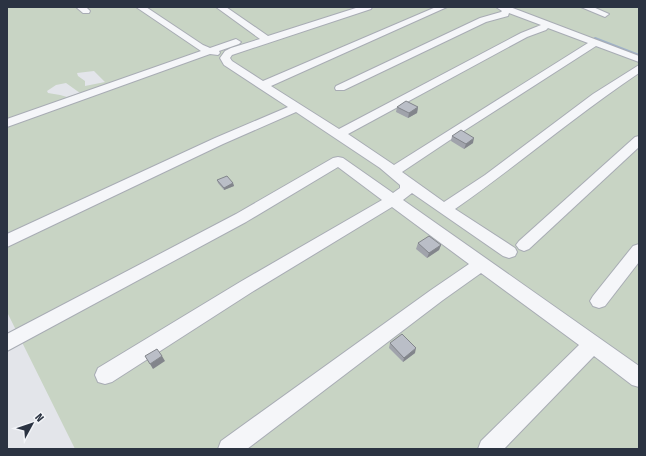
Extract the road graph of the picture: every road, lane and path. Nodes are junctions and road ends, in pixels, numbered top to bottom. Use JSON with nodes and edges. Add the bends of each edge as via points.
{"nodes":[{"id":1,"x":140,"y":7,"type":"edge"},
{"id":2,"x":220,"y":7,"type":"edge"},
{"id":3,"x":368,"y":7,"type":"edge"},
{"id":4,"x":443,"y":7,"type":"edge"},
{"id":5,"x":585,"y":7,"type":"edge"},
{"id":6,"x":507,"y":8,"type":"edge"},
{"id":7,"x":342,"y":9,"type":"edge"},
{"id":8,"x":605,"y":14,"type":"dead end"},
{"id":9,"x":546,"y":24,"type":"junction"},
{"id":10,"x":578,"y":28,"type":"dead end"},
{"id":11,"x":264,"y":37,"type":"junction"},
{"id":12,"x":595,"y":43,"type":"junction"},
{"id":13,"x":210,"y":51,"type":"junction"},
{"id":14,"x":226,"y":55,"type":"junction"},
{"id":15,"x":639,"y":59,"type":"edge"},
{"id":16,"x":639,"y":68,"type":"edge"},
{"id":17,"x":263,"y":85,"type":"junction"},
{"id":18,"x":340,"y":88,"type":"dead end"},
{"id":19,"x":296,"y":107,"type":"junction"},
{"id":20,"x":7,"y":123,"type":"edge"},
{"id":21,"x":339,"y":134,"type":"junction"},
{"id":22,"x":639,"y":140,"type":"edge"},
{"id":23,"x":393,"y":172,"type":"junction"},
{"id":24,"x":407,"y":183,"type":"junction"},
{"id":25,"x":393,"y":200,"type":"junction"},
{"id":26,"x":444,"y":209,"type":"junction"},
{"id":27,"x":7,"y":241,"type":"edge"},
{"id":28,"x":524,"y":245,"type":"dead end"},
{"id":29,"x":639,"y":250,"type":"edge"},
{"id":30,"x":509,"y":252,"type":"dead end"},
{"id":31,"x":482,"y":264,"type":"junction"},
{"id":32,"x":599,"y":301,"type":"dead end"},
{"id":33,"x":7,"y":343,"type":"edge"},
{"id":34,"x":592,"y":344,"type":"junction"},
{"id":35,"x":105,"y":375,"type":"dead end"},
{"id":36,"x":639,"y":378,"type":"edge"},
{"id":37,"x":229,"y":449,"type":"edge"},
{"id":38,"x":489,"y":449,"type":"edge"}],
"edges":[{"from":1,"to":13,"type":"street"},
{"from":2,"to":11,"type":"street"},
{"from":3,"to":7,"type":"street"},
{"from":4,"to":17,"type":"street"},
{"from":5,"to":8,"type":"street"},
{"from":6,"to":9,"type":"street"},
{"from":6,"to":10,"type":"street"},
{"from":6,"to":18,"type":"street","via":[[505,14],[483,20]]},
{"from":7,"to":11,"type":"street"},
{"from":9,"to":12,"type":"street"},
{"from":9,"to":21,"type":"street","via":[[543,28],[524,35]]},
{"from":11,"to":13,"type":"street"},
{"from":11,"to":14,"type":"street"},
{"from":12,"to":15,"type":"street"},
{"from":12,"to":23,"type":"street"},
{"from":13,"to":14,"type":"street"},
{"from":13,"to":20,"type":"street"},
{"from":14,"to":17,"type":"street","via":[[228,63]]},
{"from":16,"to":26,"type":"street","via":[[596,96],[490,178]]},
{"from":17,"to":19,"type":"street"},
{"from":19,"to":21,"type":"street"},
{"from":19,"to":27,"type":"street"},
{"from":21,"to":23,"type":"street"},
{"from":22,"to":28,"type":"street"},
{"from":23,"to":24,"type":"street"},
{"from":24,"to":25,"type":"street","via":[[407,190]]},
{"from":24,"to":26,"type":"street"},
{"from":25,"to":31,"type":"street"},
{"from":25,"to":33,"type":"street","via":[[341,162],[336,162],[241,218]]},
{"from":25,"to":35,"type":"street"},
{"from":26,"to":30,"type":"street"},
{"from":29,"to":32,"type":"street"},
{"from":31,"to":34,"type":"street"},
{"from":31,"to":37,"type":"street"},
{"from":34,"to":36,"type":"street"},
{"from":34,"to":38,"type":"street"}]}
